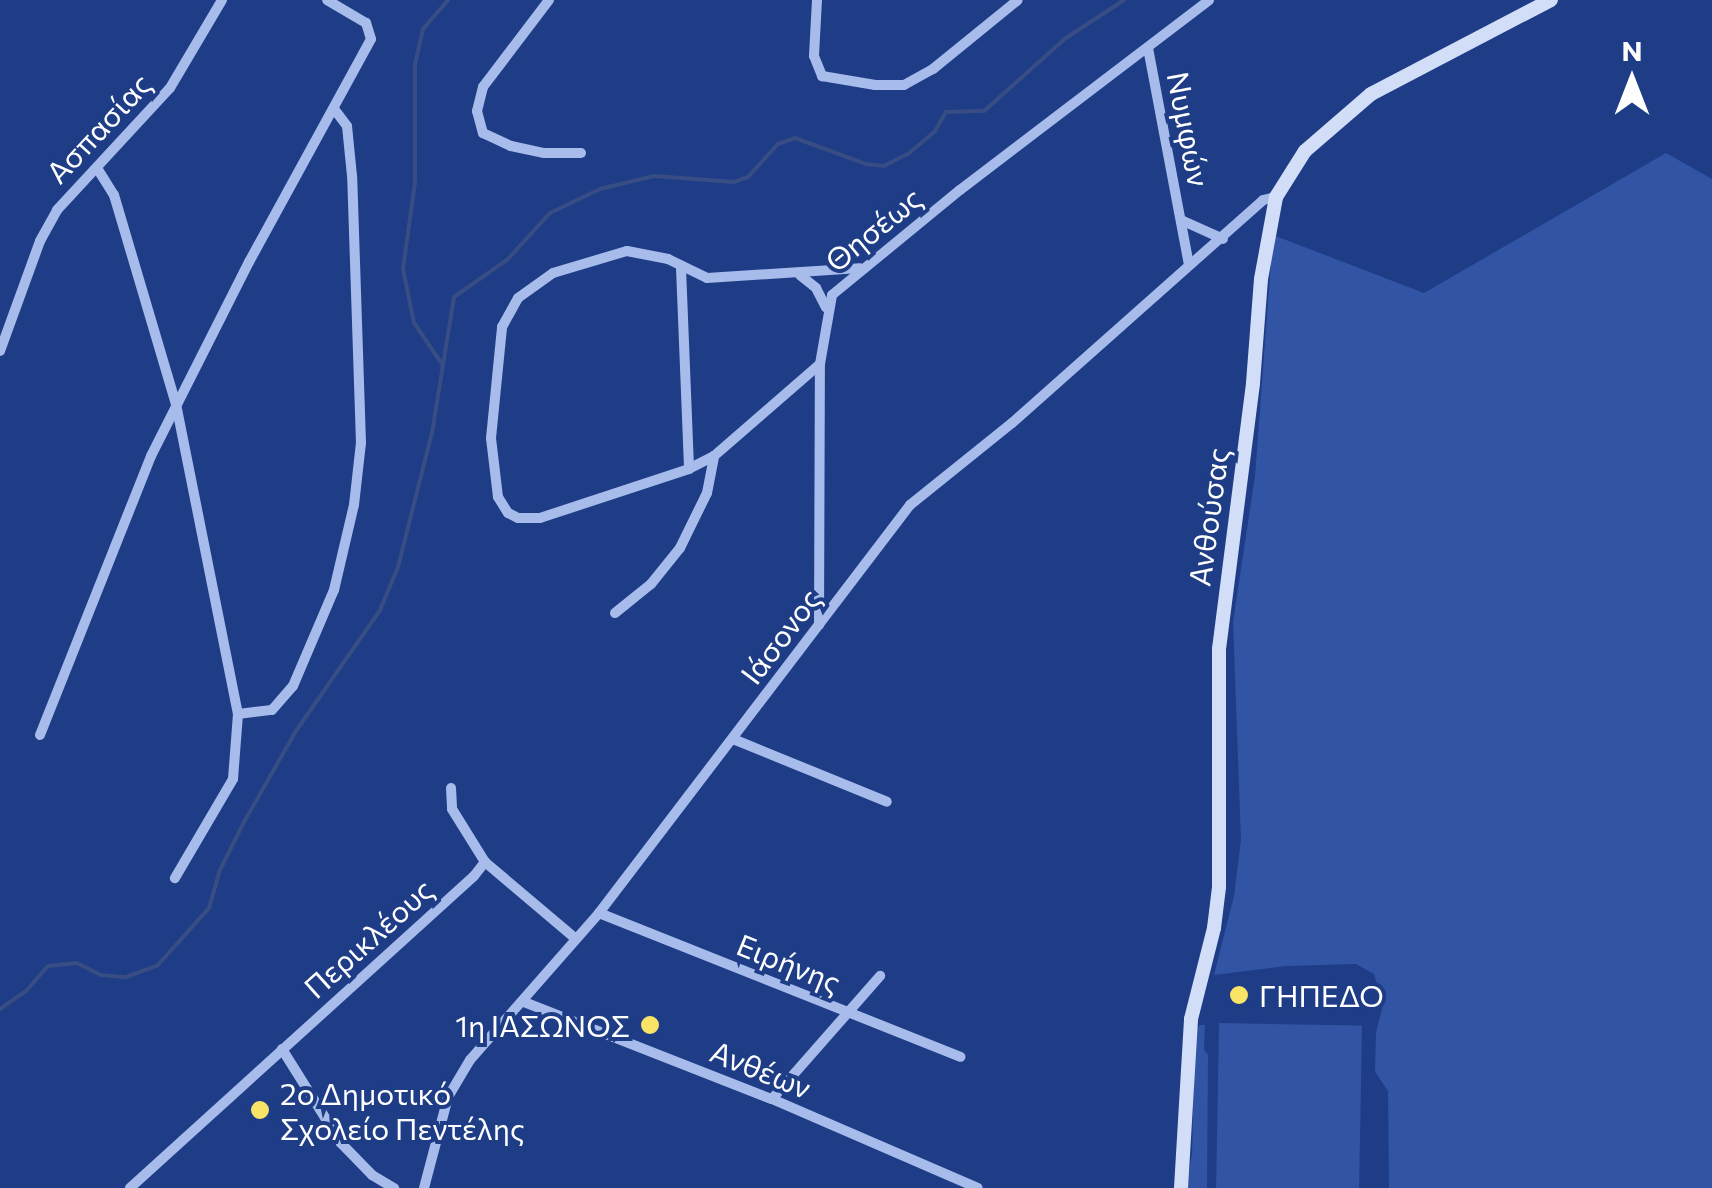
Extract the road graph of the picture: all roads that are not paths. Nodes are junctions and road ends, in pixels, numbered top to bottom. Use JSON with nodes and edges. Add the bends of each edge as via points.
{"nodes":[{"id":1,"x":222,"y":0,"type":"edge"},
{"id":2,"x":327,"y":0,"type":"edge"},
{"id":3,"x":549,"y":0,"type":"edge"},
{"id":4,"x":816,"y":0,"type":"edge"},
{"id":5,"x":1018,"y":0,"type":"edge"},
{"id":6,"x":1209,"y":0,"type":"edge"},
{"id":7,"x":1552,"y":0,"type":"edge"},
{"id":8,"x":1148,"y":48,"type":"junction"},
{"id":9,"x":334,"y":109,"type":"junction"},
{"id":10,"x":581,"y":153,"type":"dead end"},
{"id":11,"x":97,"y":168,"type":"junction"},
{"id":12,"x":1276,"y":196,"type":"junction"},
{"id":13,"x":1181,"y":220,"type":"junction"},
{"id":14,"x":1222,"y":239,"type":"junction"},
{"id":15,"x":1189,"y":265,"type":"junction"},
{"id":16,"x":681,"y":268,"type":"junction"},
{"id":17,"x":860,"y":268,"type":"junction"},
{"id":18,"x":800,"y":275,"type":"junction"},
{"id":19,"x":826,"y":308,"type":"junction"},
{"id":20,"x":0,"y":352,"type":"edge"},
{"id":21,"x":820,"y":364,"type":"junction"},
{"id":22,"x":176,"y":404,"type":"junction"},
{"id":23,"x":714,"y":456,"type":"junction"},
{"id":24,"x":689,"y":469,"type":"junction"},
{"id":25,"x":614,"y":613,"type":"dead end"},
{"id":26,"x":819,"y":626,"type":"junction"},
{"id":27,"x":238,"y":714,"type":"junction"},
{"id":28,"x":40,"y":735,"type":"dead end"},
{"id":29,"x":733,"y":739,"type":"junction"},
{"id":30,"x":451,"y":788,"type":"dead end"},
{"id":31,"x":887,"y":802,"type":"dead end"},
{"id":32,"x":485,"y":862,"type":"junction"},
{"id":33,"x":175,"y":878,"type":"dead end"},
{"id":34,"x":599,"y":913,"type":"junction"},
{"id":35,"x":576,"y":939,"type":"junction"},
{"id":36,"x":880,"y":976,"type":"dead end"},
{"id":37,"x":524,"y":1002,"type":"junction"},
{"id":38,"x":844,"y":1012,"type":"junction"},
{"id":39,"x":282,"y":1050,"type":"junction"},
{"id":40,"x":960,"y":1057,"type":"dead end"},
{"id":41,"x":772,"y":1099,"type":"junction"},
{"id":42,"x":130,"y":1188,"type":"edge"},
{"id":43,"x":394,"y":1188,"type":"edge"},
{"id":44,"x":424,"y":1188,"type":"edge"},
{"id":45,"x":978,"y":1188,"type":"edge"},
{"id":46,"x":1180,"y":1188,"type":"edge"}],
"edges":[{"from":1,"to":11,"type":"street","name":"Ασπασίας","via":[[170,88]]},
{"from":2,"to":9,"type":"street","via":[[366,23],[371,39]]},
{"from":3,"to":10,"type":"street","via":[[483,88],[477,111],[483,133],[511,146]]},
{"from":4,"to":5,"type":"street","via":[[814,56],[822,76],[875,86],[904,84],[933,69]]},
{"from":6,"to":8,"type":"street","name":"Θησέως"},
{"from":7,"to":12,"type":"street","name":"Ανθούσας","via":[[1371,94],[1305,151]]},
{"from":8,"to":13,"type":"street","name":"Νυμφών"},
{"from":8,"to":17,"type":"street","name":"Θησέως"},
{"from":9,"to":22,"type":"street"},
{"from":9,"to":27,"type":"street","via":[[347,126],[352,176],[361,443],[354,505],[334,590],[292,686],[272,710]]},
{"from":11,"to":20,"type":"street","name":"Ασπασίας","via":[[75,186],[40,241]]},
{"from":11,"to":22,"type":"street","via":[[114,194]]},
{"from":12,"to":14,"type":"street","name":"Ιάσονος"},
{"from":12,"to":46,"type":"street","name":"Ανθούσας","via":[[1219,649],[1219,887],[1191,1020]]},
{"from":13,"to":14,"type":"street","name":"Νυμφών"},
{"from":13,"to":15,"type":"street","name":"Νυμφών"},
{"from":14,"to":15,"type":"street","name":"Ιάσονος"},
{"from":15,"to":26,"type":"street","name":"Ιάσονος","via":[[910,505]]},
{"from":16,"to":18,"type":"street","via":[[707,278]]},
{"from":16,"to":24,"type":"street"},
{"from":16,"to":24,"type":"street","via":[[627,251],[574,263],[518,298],[502,327],[492,460],[502,506],[526,519]]},
{"from":17,"to":18,"type":"street"},
{"from":17,"to":19,"type":"street","name":"Θησέως"},
{"from":18,"to":19,"type":"street"},
{"from":19,"to":21,"type":"street","name":"Θησέως"},
{"from":21,"to":23,"type":"street"},
{"from":21,"to":26,"type":"street","name":"Θησέως"},
{"from":22,"to":27,"type":"street"},
{"from":22,"to":28,"type":"street"},
{"from":23,"to":24,"type":"street"},
{"from":23,"to":25,"type":"street","via":[[707,493],[680,548],[651,584]]},
{"from":26,"to":29,"type":"street","name":"Ιάσονος"},
{"from":27,"to":33,"type":"street","via":[[233,779]]},
{"from":29,"to":31,"type":"street"},
{"from":29,"to":34,"type":"street","name":"Ιάσονος"},
{"from":30,"to":32,"type":"street","via":[[452,809]]},
{"from":32,"to":35,"type":"street"},
{"from":32,"to":39,"type":"street","name":"Περικλέους"},
{"from":34,"to":35,"type":"street","name":"Ιάσονος"},
{"from":34,"to":38,"type":"street","name":"Ειρήνης"},
{"from":35,"to":37,"type":"street","name":"Ιάσονος"},
{"from":36,"to":38,"type":"street"},
{"from":37,"to":41,"type":"street","name":"Ανθέων"},
{"from":37,"to":44,"type":"street","name":"Ιάσονος","via":[[470,1060],[448,1097]]},
{"from":38,"to":40,"type":"street","name":"Ειρήνης"},
{"from":38,"to":41,"type":"street"},
{"from":39,"to":42,"type":"street","name":"Περικλέους"},
{"from":39,"to":43,"type":"street","via":[[341,1143]]},
{"from":41,"to":45,"type":"street","name":"Ανθέων"}]}
